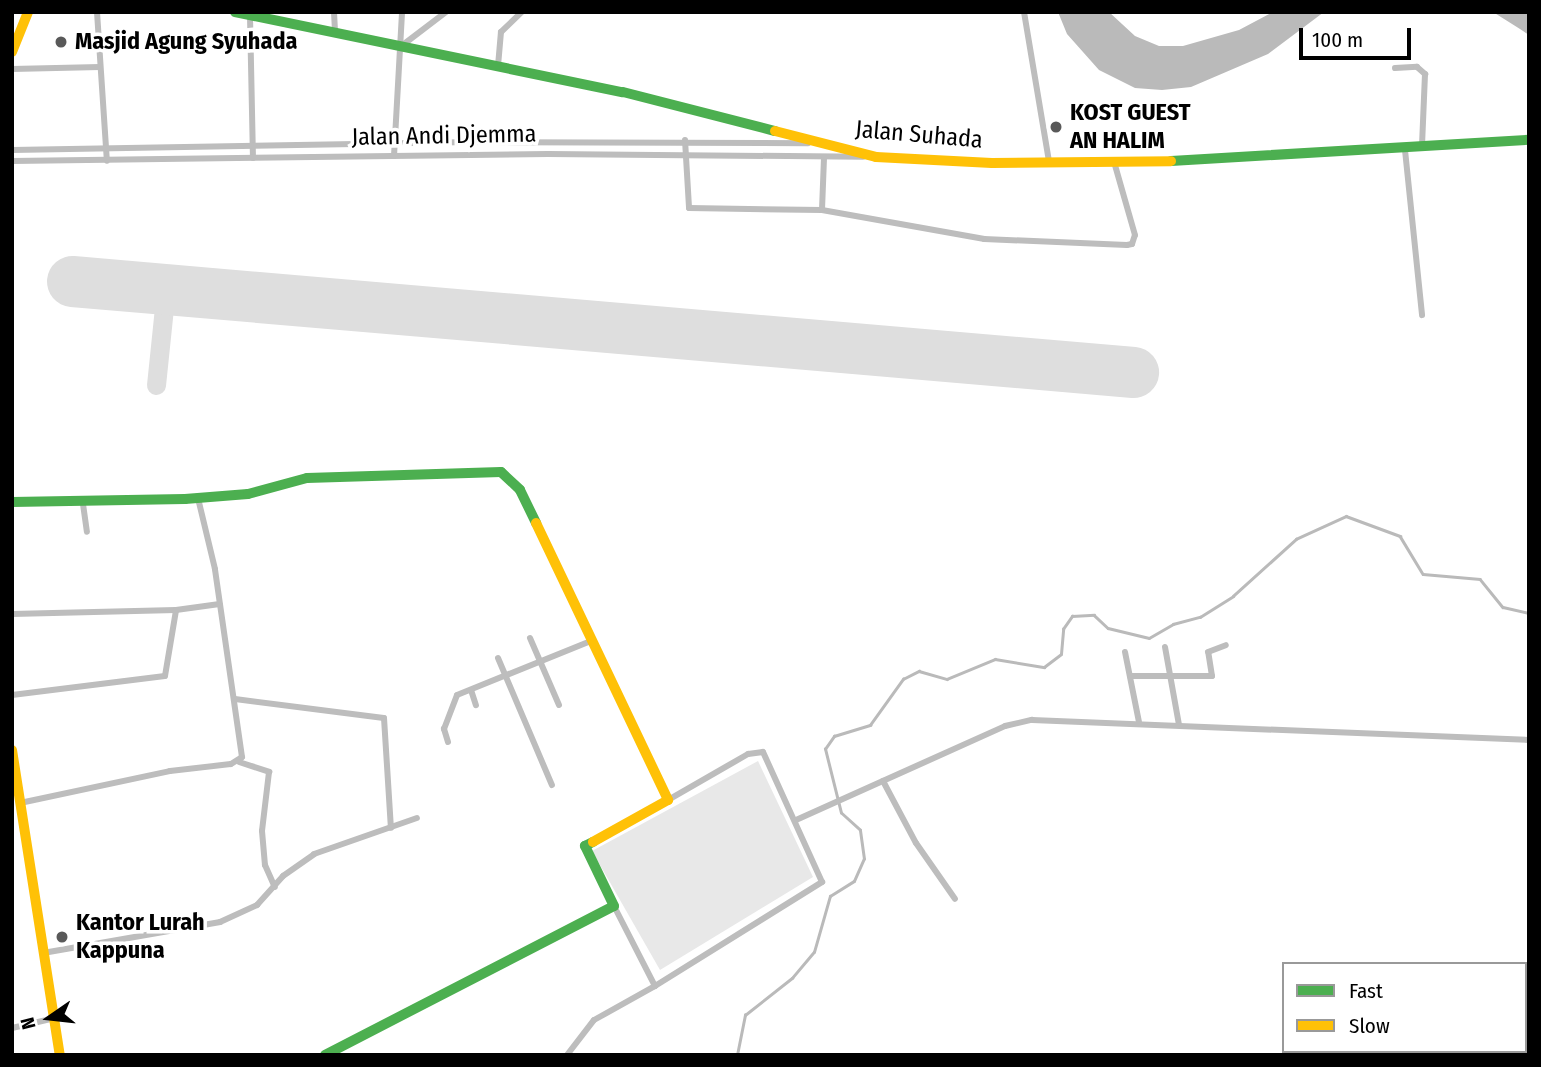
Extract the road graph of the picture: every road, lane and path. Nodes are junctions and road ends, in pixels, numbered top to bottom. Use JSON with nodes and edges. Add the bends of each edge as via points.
{"nodes":[{"id":1,"x":27,"y":12,"type":"edge"},
{"id":2,"x":97,"y":12,"type":"edge"},
{"id":3,"x":235,"y":12,"type":"edge"},
{"id":4,"x":334,"y":12,"type":"edge"},
{"id":5,"x":402,"y":12,"type":"edge"},
{"id":6,"x":446,"y":12,"type":"edge"},
{"id":7,"x":522,"y":12,"type":"edge"},
{"id":8,"x":1024,"y":12,"type":"edge"},
{"id":9,"x":250,"y":14,"type":"edge"},
{"id":10,"x":335,"y":33,"type":"junction"},
{"id":11,"x":399,"y":48,"type":"junction"},
{"id":12,"x":12,"y":52,"type":"edge"},
{"id":13,"x":498,"y":66,"type":"junction"},
{"id":14,"x":100,"y":68,"type":"junction"},
{"id":15,"x":1395,"y":68,"type":"dead end"},
{"id":16,"x":12,"y":69,"type":"edge"},
{"id":17,"x":685,"y":140,"type":"junction"},
{"id":18,"x":1529,"y":140,"type":"edge"},
{"id":19,"x":578,"y":141,"type":"junction"},
{"id":20,"x":394,"y":143,"type":"junction"},
{"id":21,"x":822,"y":144,"type":"junction"},
{"id":22,"x":253,"y":145,"type":"junction"},
{"id":23,"x":105,"y":148,"type":"junction"},
{"id":24,"x":1422,"y":149,"type":"junction"},
{"id":25,"x":12,"y":150,"type":"edge"},
{"id":26,"x":1405,"y":150,"type":"junction"},
{"id":27,"x":578,"y":154,"type":"junction"},
{"id":28,"x":684,"y":154,"type":"junction"},
{"id":29,"x":394,"y":156,"type":"junction"},
{"id":30,"x":824,"y":157,"type":"junction"},
{"id":31,"x":876,"y":157,"type":"junction"},
{"id":32,"x":253,"y":158,"type":"junction"},
{"id":33,"x":107,"y":160,"type":"junction"},
{"id":34,"x":12,"y":161,"type":"edge"},
{"id":35,"x":1049,"y":161,"type":"junction"},
{"id":36,"x":1114,"y":162,"type":"junction"},
{"id":37,"x":822,"y":210,"type":"junction"},
{"id":38,"x":1422,"y":314,"type":"dead end"},
{"id":39,"x":198,"y":498,"type":"junction"},
{"id":40,"x":12,"y":502,"type":"edge"},
{"id":41,"x":83,"y":504,"type":"junction"},
{"id":42,"x":86,"y":533,"type":"dead end"},
{"id":43,"x":220,"y":604,"type":"junction"},
{"id":44,"x":176,"y":610,"type":"junction"},
{"id":45,"x":12,"y":614,"type":"edge"},
{"id":46,"x":530,"y":638,"type":"dead end"},
{"id":47,"x":593,"y":640,"type":"junction"},
{"id":48,"x":1226,"y":645,"type":"dead end"},
{"id":49,"x":1165,"y":647,"type":"dead end"},
{"id":50,"x":1125,"y":652,"type":"dead end"},
{"id":51,"x":498,"y":657,"type":"dead end"},
{"id":52,"x":542,"y":661,"type":"junction"},
{"id":53,"x":506,"y":676,"type":"junction"},
{"id":54,"x":1130,"y":676,"type":"junction"},
{"id":55,"x":1172,"y":676,"type":"junction"},
{"id":56,"x":471,"y":690,"type":"junction"},
{"id":57,"x":12,"y":695,"type":"edge"},
{"id":58,"x":235,"y":699,"type":"junction"},
{"id":59,"x":477,"y":705,"type":"dead end"},
{"id":60,"x":559,"y":705,"type":"dead end"},
{"id":61,"x":1139,"y":722,"type":"junction"},
{"id":62,"x":1179,"y":725,"type":"junction"},
{"id":63,"x":1529,"y":740,"type":"edge"},
{"id":64,"x":447,"y":742,"type":"dead end"},
{"id":65,"x":12,"y":750,"type":"edge"},
{"id":66,"x":239,"y":762,"type":"junction"},
{"id":67,"x":883,"y":781,"type":"junction"},
{"id":68,"x":552,"y":785,"type":"dead end"},
{"id":69,"x":668,"y":800,"type":"junction"},
{"id":70,"x":19,"y":803,"type":"junction"},
{"id":71,"x":417,"y":818,"type":"dead end"},
{"id":72,"x":796,"y":820,"type":"junction"},
{"id":73,"x":391,"y":828,"type":"junction"},
{"id":74,"x":275,"y":887,"type":"junction"},
{"id":75,"x":955,"y":899,"type":"dead end"},
{"id":76,"x":614,"y":906,"type":"junction"},
{"id":77,"x":43,"y":953,"type":"junction"},
{"id":78,"x":655,"y":986,"type":"junction"},
{"id":79,"x":55,"y":1018,"type":"junction"},
{"id":80,"x":12,"y":1028,"type":"edge"},
{"id":81,"x":60,"y":1055,"type":"edge"},
{"id":82,"x":325,"y":1055,"type":"edge"},
{"id":83,"x":568,"y":1055,"type":"edge"}],
"edges":[{"from":1,"to":12,"type":"main road"},
{"from":2,"to":14,"type":"street"},
{"from":3,"to":9,"type":"main road","name":"Jalan Suhada"},
{"from":4,"to":10,"type":"street"},
{"from":5,"to":11,"type":"street"},
{"from":6,"to":11,"type":"street"},
{"from":7,"to":13,"type":"street","via":[[501,32]]},
{"from":8,"to":35,"type":"street"},
{"from":9,"to":10,"type":"main road","name":"Jalan Suhada"},
{"from":9,"to":22,"type":"street"},
{"from":10,"to":11,"type":"main road","name":"Jalan Suhada"},
{"from":11,"to":13,"type":"main road","name":"Jalan Suhada"},
{"from":11,"to":20,"type":"street"},
{"from":13,"to":21,"type":"main road","name":"Jalan Suhada","via":[[737,119]]},
{"from":14,"to":16,"type":"street"},
{"from":14,"to":23,"type":"street"},
{"from":15,"to":24,"type":"street","via":[[1417,67],[1425,74]]},
{"from":17,"to":19,"type":"street","name":"Jalan Andi Djemma"},
{"from":17,"to":21,"type":"street","name":"Jalan Andi Djemma"},
{"from":17,"to":28,"type":"street"},
{"from":18,"to":24,"type":"main road","name":"Jalan Suhada"},
{"from":19,"to":20,"type":"street","name":"Jalan Andi Djemma"},
{"from":19,"to":27,"type":"street"},
{"from":20,"to":22,"type":"street","name":"Jalan Andi Djemma"},
{"from":20,"to":29,"type":"street"},
{"from":21,"to":31,"type":"main road","name":"Jalan Suhada"},
{"from":22,"to":23,"type":"street","name":"Jalan Andi Djemma"},
{"from":22,"to":32,"type":"street"},
{"from":23,"to":25,"type":"street","name":"Jalan Andi Djemma"},
{"from":23,"to":33,"type":"street"},
{"from":24,"to":26,"type":"main road","name":"Jalan Suhada"},
{"from":26,"to":36,"type":"main road","name":"Jalan Suhada"},
{"from":26,"to":38,"type":"street"},
{"from":27,"to":28,"type":"street","name":"Jalan Andi Djemma"},
{"from":27,"to":29,"type":"street","name":"Jalan Andi Djemma"},
{"from":28,"to":30,"type":"street","name":"Jalan Andi Djemma"},
{"from":28,"to":37,"type":"street","via":[[689,208]]},
{"from":29,"to":32,"type":"street","name":"Jalan Andi Djemma"},
{"from":30,"to":31,"type":"street","name":"Jalan Andi Djemma"},
{"from":30,"to":37,"type":"street"},
{"from":31,"to":35,"type":"main road","name":"Jalan Suhada"},
{"from":32,"to":33,"type":"street","name":"Jalan Andi Djemma"},
{"from":33,"to":34,"type":"street","name":"Jalan Andi Djemma"},
{"from":35,"to":36,"type":"main road","name":"Jalan Suhada"},
{"from":36,"to":37,"type":"street","via":[[1135,235],[1132,244],[984,239],[919,231]]},
{"from":39,"to":41,"type":"main road"},
{"from":39,"to":43,"type":"street"},
{"from":39,"to":47,"type":"main road","via":[[248,494],[307,478],[501,471],[520,490]]},
{"from":40,"to":41,"type":"main road"},
{"from":41,"to":42,"type":"street"},
{"from":43,"to":44,"type":"street"},
{"from":43,"to":58,"type":"street"},
{"from":44,"to":45,"type":"street"},
{"from":44,"to":57,"type":"street","via":[[165,676]]},
{"from":46,"to":52,"type":"street"},
{"from":47,"to":52,"type":"street"},
{"from":47,"to":69,"type":"main road"},
{"from":48,"to":55,"type":"street","via":[[1208,652],[1212,676]]},
{"from":49,"to":55,"type":"street"},
{"from":50,"to":54,"type":"street"},
{"from":51,"to":53,"type":"street"},
{"from":52,"to":53,"type":"street"},
{"from":52,"to":60,"type":"street"},
{"from":53,"to":56,"type":"street"},
{"from":53,"to":68,"type":"street"},
{"from":54,"to":55,"type":"street"},
{"from":54,"to":61,"type":"street"},
{"from":55,"to":62,"type":"street"},
{"from":56,"to":59,"type":"street"},
{"from":56,"to":64,"type":"street","via":[[454,700],[444,729]]},
{"from":58,"to":66,"type":"street","via":[[242,750]]},
{"from":58,"to":73,"type":"street","via":[[384,718]]},
{"from":61,"to":62,"type":"street"},
{"from":61,"to":67,"type":"street","via":[[1032,720],[1005,726]]},
{"from":62,"to":63,"type":"street"},
{"from":65,"to":70,"type":"main road"},
{"from":66,"to":70,"type":"street","via":[[144,776]]},
{"from":66,"to":74,"type":"street","via":[[269,772],[262,831],[265,865]]},
{"from":67,"to":72,"type":"street"},
{"from":67,"to":75,"type":"street","via":[[916,843]]},
{"from":69,"to":72,"type":"street","via":[[757,750],[763,752]]},
{"from":69,"to":76,"type":"main road","via":[[585,846]]},
{"from":70,"to":77,"type":"main road"},
{"from":71,"to":73,"type":"street"},
{"from":72,"to":78,"type":"street","via":[[822,882]]},
{"from":73,"to":74,"type":"street","via":[[314,854]]},
{"from":74,"to":77,"type":"street","via":[[257,905],[220,922]]},
{"from":76,"to":78,"type":"street"},
{"from":76,"to":82,"type":"main road"},
{"from":77,"to":79,"type":"main road"},
{"from":78,"to":83,"type":"street","via":[[594,1020]]},
{"from":79,"to":80,"type":"street"},
{"from":79,"to":81,"type":"main road"}]}
